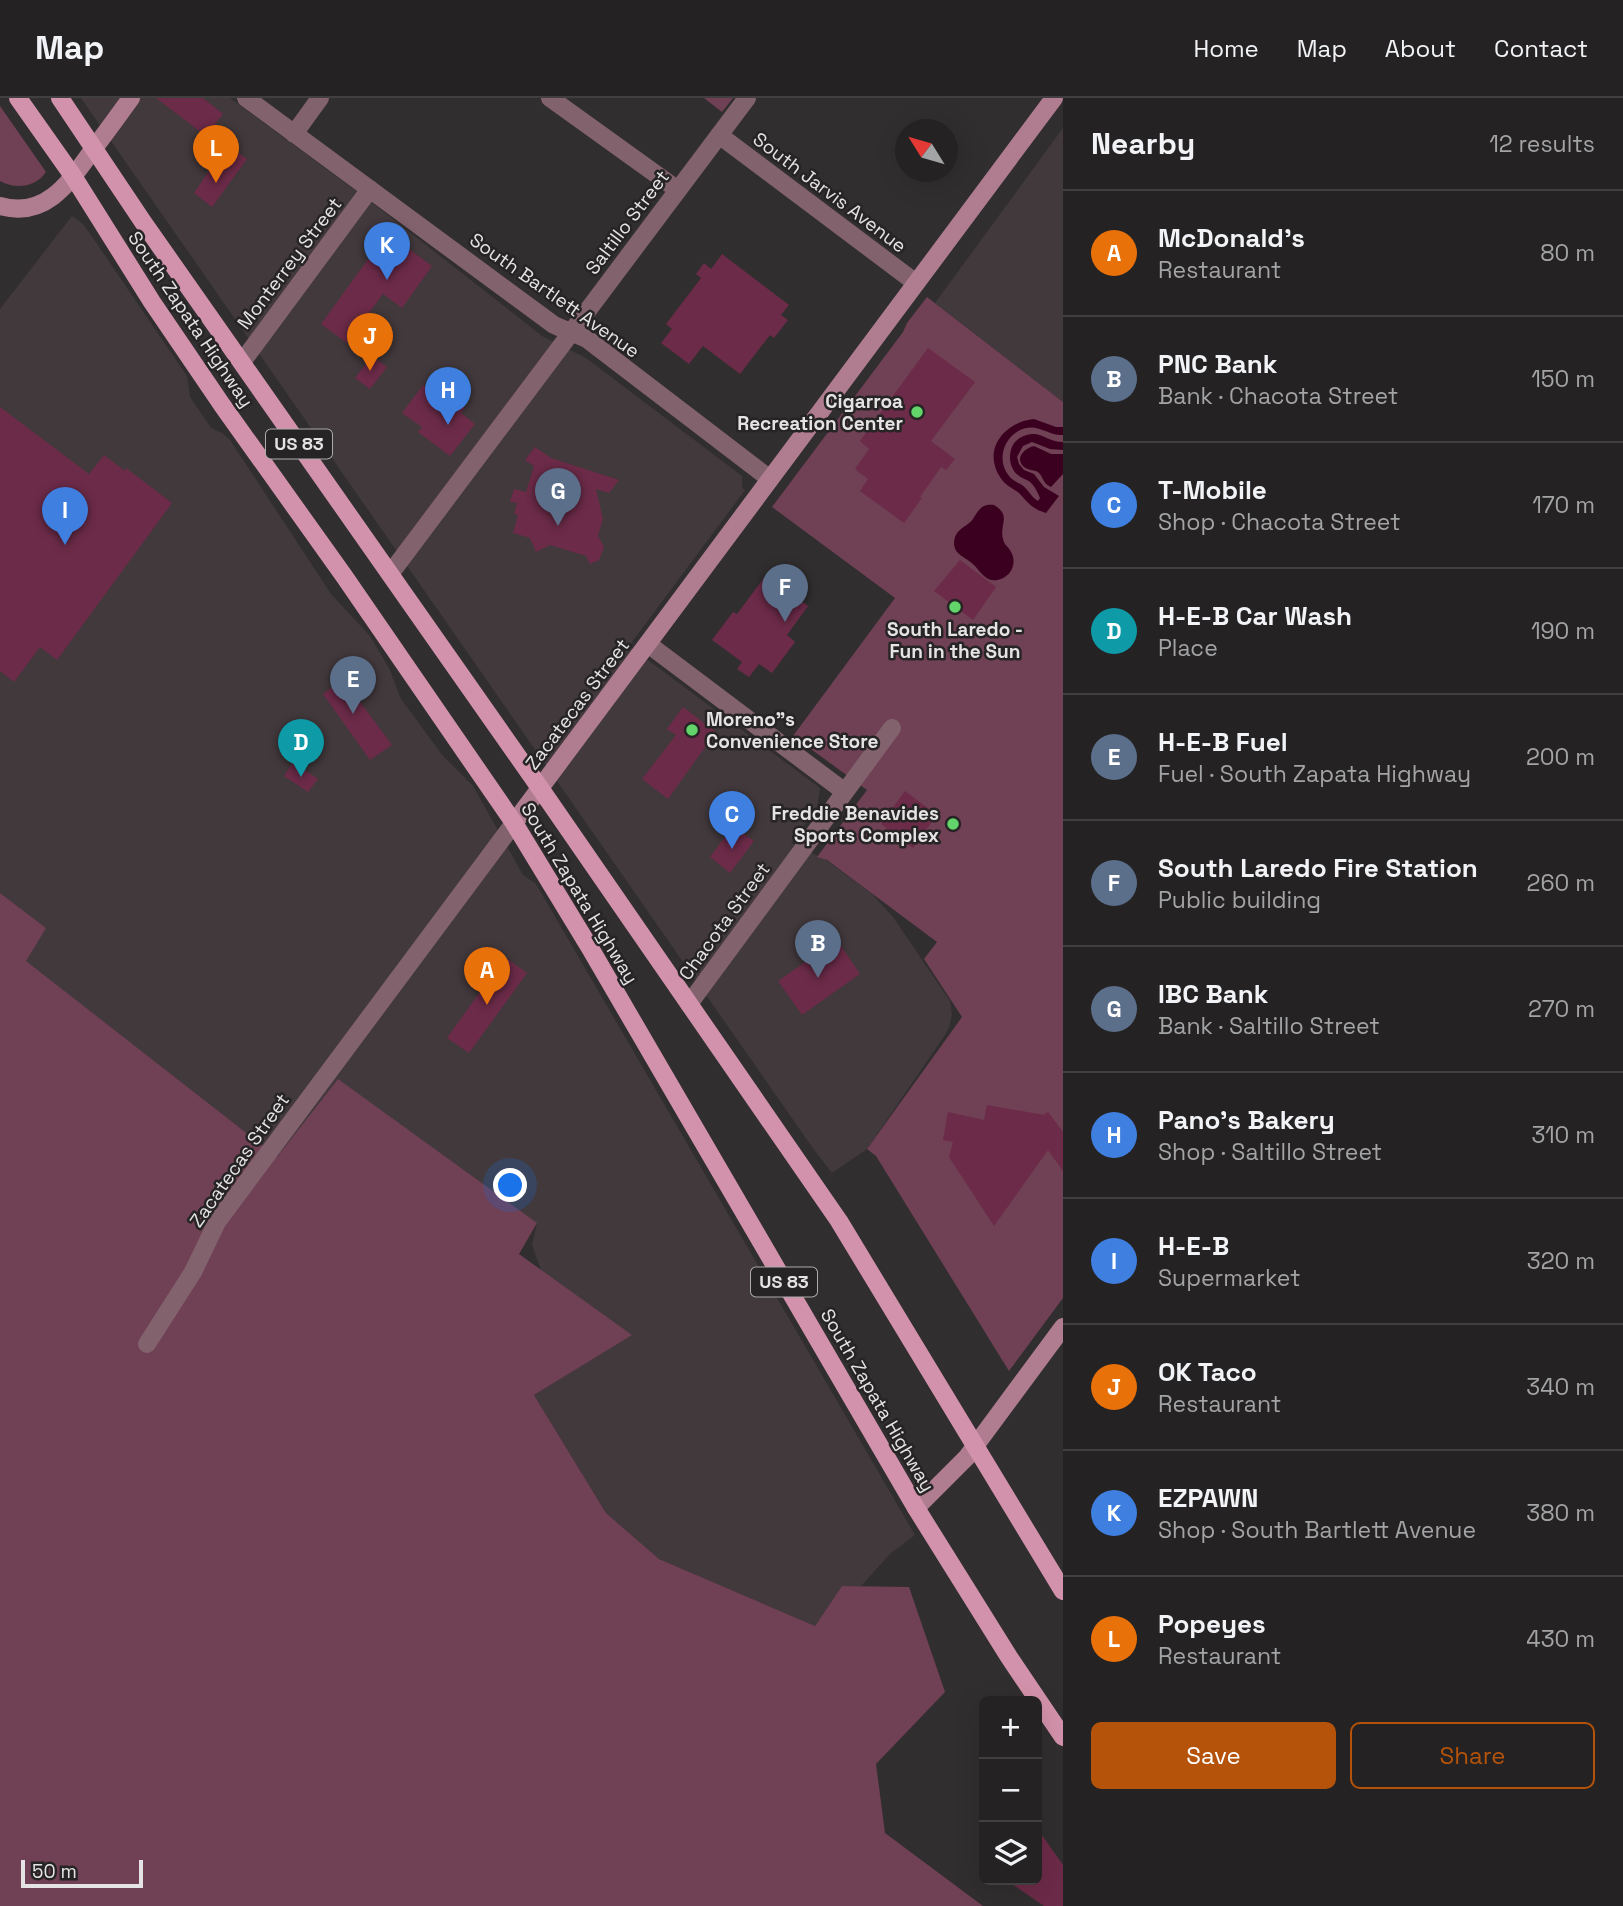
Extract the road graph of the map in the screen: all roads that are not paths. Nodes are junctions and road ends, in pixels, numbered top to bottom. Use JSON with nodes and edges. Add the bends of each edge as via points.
{"nodes":[{"id":1,"x":18,"y":98,"type":"edge"},
{"id":2,"x":60,"y":98,"type":"edge"},
{"id":3,"x":131,"y":98,"type":"edge"},
{"id":4,"x":246,"y":98,"type":"edge"},
{"id":5,"x":320,"y":98,"type":"edge"},
{"id":6,"x":551,"y":98,"type":"edge"},
{"id":7,"x":747,"y":98,"type":"edge"},
{"id":8,"x":1054,"y":98,"type":"edge"},
{"id":9,"x":294,"y":134,"type":"junction"},
{"id":10,"x":719,"y":135,"type":"junction"},
{"id":11,"x":94,"y":149,"type":"junction"},
{"id":12,"x":74,"y":176,"type":"junction"},
{"id":13,"x":370,"y":189,"type":"junction"},
{"id":14,"x":678,"y":190,"type":"junction"},
{"id":15,"x":0,"y":206,"type":"edge"},
{"id":16,"x":916,"y":283,"type":"junction"},
{"id":17,"x":571,"y":332,"type":"junction"},
{"id":18,"x":242,"y":362,"type":"junction"},
{"id":19,"x":770,"y":479,"type":"junction"},
{"id":20,"x":390,"y":574,"type":"junction"},
{"id":21,"x":648,"y":644,"type":"junction"},
{"id":22,"x":892,"y":728,"type":"dead end"},
{"id":23,"x":540,"y":788,"type":"junction"},
{"id":24,"x":845,"y":792,"type":"junction"},
{"id":25,"x":514,"y":823,"type":"junction"},
{"id":26,"x":689,"y":1004,"type":"junction"},
{"id":27,"x":1063,"y":1327,"type":"edge"},
{"id":28,"x":146,"y":1343,"type":"dead end"},
{"id":29,"x":976,"y":1445,"type":"junction"},
{"id":30,"x":916,"y":1508,"type":"junction"},
{"id":31,"x":1063,"y":1591,"type":"edge"},
{"id":32,"x":1063,"y":1737,"type":"edge"}],
"edges":[{"from":1,"to":12,"type":"main road","name":"South Zapata Highway","number":"US 83"},
{"from":2,"to":11,"type":"main road","name":"South Zapata Highway","number":"US 83"},
{"from":3,"to":11,"type":"street"},
{"from":4,"to":9,"type":"street","name":"South Bartlett Avenue"},
{"from":5,"to":9,"type":"street"},
{"from":6,"to":14,"type":"street"},
{"from":7,"to":10,"type":"street","name":"Saltillo Street"},
{"from":8,"to":16,"type":"street","name":"Zacatecas Street"},
{"from":9,"to":13,"type":"street","name":"South Bartlett Avenue"},
{"from":10,"to":14,"type":"street","name":"Saltillo Street"},
{"from":10,"to":16,"type":"street","name":"South Jarvis Avenue"},
{"from":11,"to":12,"type":"street"},
{"from":11,"to":18,"type":"main road","name":"South Zapata Highway","number":"US 83"},
{"from":12,"to":15,"type":"street","via":[[44,202],[16,209]]},
{"from":12,"to":25,"type":"main road","name":"South Zapata Highway","number":"US 83","via":[[206,382]]},
{"from":13,"to":17,"type":"street","name":"South Bartlett Avenue","via":[[554,325]]},
{"from":13,"to":18,"type":"street","name":"Monterrey Street"},
{"from":14,"to":17,"type":"street","name":"Saltillo Street"},
{"from":16,"to":19,"type":"street","name":"Zacatecas Street"},
{"from":17,"to":19,"type":"street","name":"South Bartlett Avenue","via":[[587,339]]},
{"from":17,"to":20,"type":"street","name":"Saltillo Street"},
{"from":18,"to":20,"type":"main road","name":"South Zapata Highway","number":"US 83"},
{"from":19,"to":21,"type":"street","name":"Zacatecas Street"},
{"from":20,"to":23,"type":"main road","name":"South Zapata Highway","number":"US 83"},
{"from":21,"to":23,"type":"street","name":"Zacatecas Street"},
{"from":21,"to":24,"type":"street"},
{"from":22,"to":24,"type":"street","name":"Chacota Street"},
{"from":23,"to":25,"type":"street","name":"Zacatecas Street"},
{"from":23,"to":26,"type":"main road","name":"South Zapata Highway","number":"US 83"},
{"from":24,"to":26,"type":"street","name":"Chacota Street"},
{"from":25,"to":28,"type":"street","name":"Zacatecas Street","via":[[217,1222],[193,1272]]},
{"from":25,"to":30,"type":"main road","name":"South Zapata Highway","number":"US 83"},
{"from":26,"to":29,"type":"main road","name":"South Zapata Highway","number":"US 83","via":[[839,1221]]},
{"from":27,"to":29,"type":"street"},
{"from":29,"to":30,"type":"street"},
{"from":29,"to":31,"type":"main road","name":"South Zapata Highway","number":"US 83"},
{"from":30,"to":32,"type":"main road","name":"South Zapata Highway","number":"US 83"}]}
